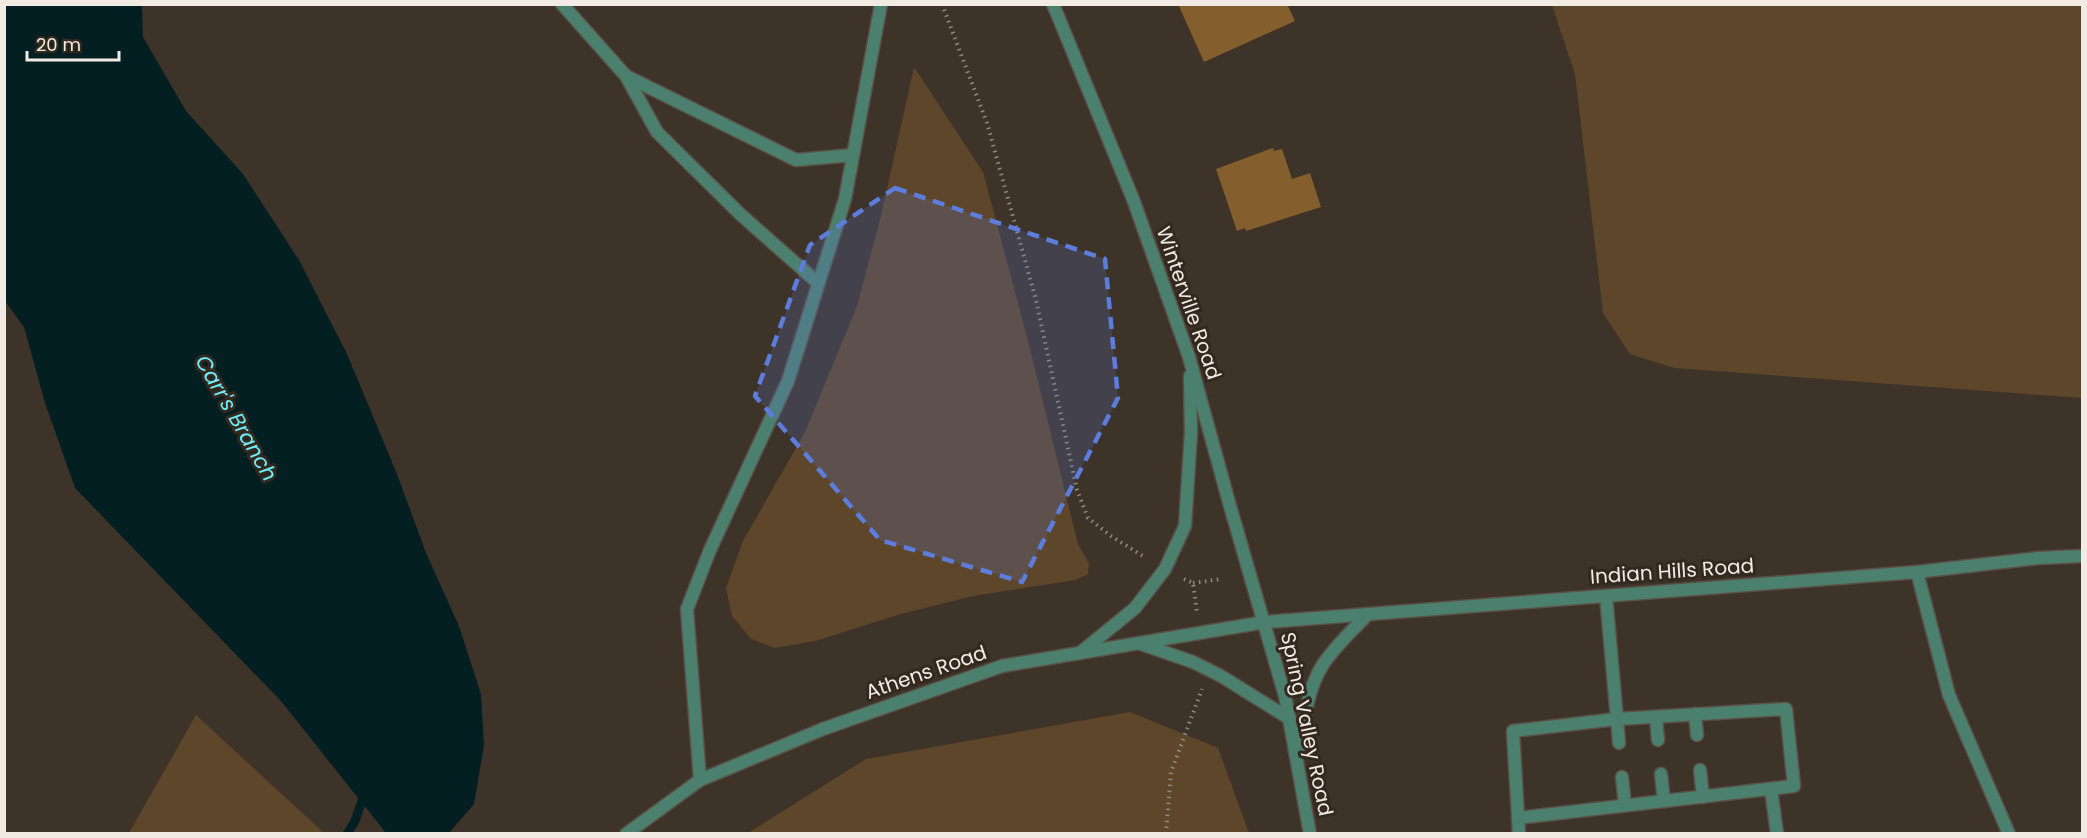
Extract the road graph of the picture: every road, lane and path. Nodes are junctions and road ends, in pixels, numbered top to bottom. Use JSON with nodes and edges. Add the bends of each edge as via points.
{"nodes":[{"id":1,"x":562,"y":4,"type":"edge"},
{"id":2,"x":881,"y":4,"type":"edge"},
{"id":3,"x":942,"y":4,"type":"edge"},
{"id":4,"x":1053,"y":4,"type":"edge"},
{"id":5,"x":626,"y":76,"type":"junction"},
{"id":6,"x":853,"y":155,"type":"junction"},
{"id":7,"x":819,"y":283,"type":"junction"},
{"id":8,"x":1189,"y":357,"type":"junction"},
{"id":9,"x":2082,"y":556,"type":"edge"},
{"id":10,"x":1153,"y":562,"type":"dead end"},
{"id":11,"x":1917,"y":572,"type":"junction"},
{"id":12,"x":1178,"y":576,"type":"dead end"},
{"id":13,"x":1222,"y":579,"type":"dead end"},
{"id":14,"x":1193,"y":583,"type":"junction"},
{"id":15,"x":1606,"y":596,"type":"junction"},
{"id":16,"x":1196,"y":603,"type":"dead end"},
{"id":17,"x":1368,"y":614,"type":"junction"},
{"id":18,"x":1265,"y":622,"type":"junction"},
{"id":19,"x":1140,"y":644,"type":"junction"},
{"id":20,"x":1078,"y":655,"type":"junction"},
{"id":21,"x":1203,"y":683,"type":"dead end"},
{"id":22,"x":1695,"y":714,"type":"junction"},
{"id":23,"x":1656,"y":717,"type":"junction"},
{"id":24,"x":1290,"y":719,"type":"junction"},
{"id":25,"x":1617,"y":719,"type":"junction"},
{"id":26,"x":1697,"y":735,"type":"dead end"},
{"id":27,"x":1658,"y":740,"type":"dead end"},
{"id":28,"x":1619,"y":743,"type":"dead end"},
{"id":29,"x":1297,"y":758,"type":"junction"},
{"id":30,"x":1700,"y":770,"type":"dead end"},
{"id":31,"x":1662,"y":774,"type":"dead end"},
{"id":32,"x":1622,"y":777,"type":"dead end"},
{"id":33,"x":700,"y":780,"type":"junction"},
{"id":34,"x":1771,"y":789,"type":"junction"},
{"id":35,"x":1703,"y":796,"type":"junction"},
{"id":36,"x":1664,"y":801,"type":"junction"},
{"id":37,"x":1625,"y":805,"type":"junction"},
{"id":38,"x":1518,"y":818,"type":"junction"},
{"id":39,"x":626,"y":834,"type":"edge"},
{"id":40,"x":1166,"y":834,"type":"edge"},
{"id":41,"x":1310,"y":834,"type":"edge"},
{"id":42,"x":1519,"y":834,"type":"edge"},
{"id":43,"x":1777,"y":834,"type":"edge"},
{"id":44,"x":2009,"y":834,"type":"edge"}],
"edges":[{"from":1,"to":5,"type":"street"},
{"from":2,"to":6,"type":"street"},
{"from":3,"to":10,"type":"path","via":[[987,123],[1036,300],[1077,489],[1088,518]]},
{"from":4,"to":8,"type":"street","name":"Winterville Road","via":[[1133,199]]},
{"from":5,"to":6,"type":"street","via":[[796,160]]},
{"from":5,"to":7,"type":"street","via":[[657,132],[740,214]]},
{"from":6,"to":7,"type":"street","via":[[845,199]]},
{"from":7,"to":33,"type":"street","via":[[788,381],[687,609]]},
{"from":8,"to":18,"type":"street","name":"Winterville Road"},
{"from":8,"to":20,"type":"street","via":[[1191,432],[1185,526],[1165,569],[1135,609]]},
{"from":9,"to":11,"type":"street","name":"Indian Hills Road"},
{"from":11,"to":15,"type":"street","name":"Indian Hills Road"},
{"from":11,"to":44,"type":"street","via":[[1949,695]]},
{"from":12,"to":14,"type":"path"},
{"from":13,"to":14,"type":"path"},
{"from":14,"to":16,"type":"path"},
{"from":15,"to":17,"type":"street","name":"Indian Hills Road"},
{"from":15,"to":25,"type":"street"},
{"from":17,"to":18,"type":"street","name":"Indian Hills Road"},
{"from":17,"to":29,"type":"street","via":[[1321,667],[1313,684]]},
{"from":18,"to":19,"type":"street","name":"Athens Road"},
{"from":18,"to":24,"type":"street","name":"Spring Valley Road"},
{"from":19,"to":20,"type":"street","name":"Athens Road"},
{"from":19,"to":24,"type":"street","via":[[1193,662]]},
{"from":20,"to":33,"type":"street","name":"Athens Road","via":[[1002,666],[823,729]]},
{"from":21,"to":40,"type":"path","via":[[1171,772]]},
{"from":22,"to":23,"type":"street"},
{"from":22,"to":26,"type":"street"},
{"from":22,"to":34,"type":"street","via":[[1786,709],[1794,786]]},
{"from":23,"to":25,"type":"street"},
{"from":23,"to":27,"type":"street"},
{"from":24,"to":29,"type":"street","name":"Spring Valley Road"},
{"from":25,"to":28,"type":"street"},
{"from":25,"to":38,"type":"street","via":[[1513,731]]},
{"from":29,"to":41,"type":"street","name":"Spring Valley Road"},
{"from":30,"to":35,"type":"street"},
{"from":31,"to":36,"type":"street"},
{"from":32,"to":37,"type":"street"},
{"from":33,"to":39,"type":"street","name":"Athens Road"},
{"from":34,"to":35,"type":"street"},
{"from":34,"to":43,"type":"street"},
{"from":35,"to":36,"type":"street"},
{"from":36,"to":37,"type":"street"},
{"from":37,"to":38,"type":"street"},
{"from":38,"to":42,"type":"street"}]}
